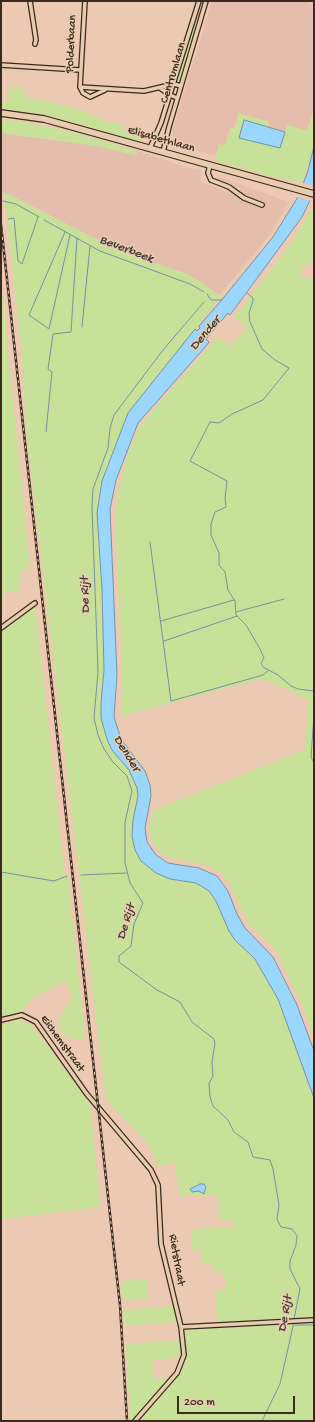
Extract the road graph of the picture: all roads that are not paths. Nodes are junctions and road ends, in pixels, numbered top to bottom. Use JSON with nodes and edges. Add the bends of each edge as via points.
{"nodes":[{"id":1,"x":30,"y":1,"type":"edge"},
{"id":2,"x":85,"y":1,"type":"edge"},
{"id":3,"x":199,"y":1,"type":"edge"},
{"id":4,"x":206,"y":1,"type":"edge"},
{"id":5,"x":194,"y":17,"type":"junction"},
{"id":6,"x":201,"y":18,"type":"junction"},
{"id":7,"x":35,"y":44,"type":"dead end"},
{"id":8,"x":1,"y":65,"type":"edge"},
{"id":9,"x":80,"y":70,"type":"junction"},
{"id":10,"x":174,"y":84,"type":"junction"},
{"id":11,"x":181,"y":86,"type":"junction"},
{"id":12,"x":80,"y":87,"type":"junction"},
{"id":13,"x":160,"y":88,"type":"junction"},
{"id":14,"x":104,"y":90,"type":"junction"},
{"id":15,"x":170,"y":95,"type":"junction"},
{"id":16,"x":177,"y":98,"type":"junction"},
{"id":17,"x":1,"y":113,"type":"edge"},
{"id":18,"x":161,"y":122,"type":"junction"},
{"id":19,"x":169,"y":125,"type":"junction"},
{"id":20,"x":150,"y":148,"type":"junction"},
{"id":21,"x":163,"y":152,"type":"junction"},
{"id":22,"x":210,"y":165,"type":"junction"},
{"id":23,"x":314,"y":194,"type":"edge"},
{"id":24,"x":262,"y":205,"type":"dead end"},
{"id":25,"x":35,"y":603,"type":"dead end"},
{"id":26,"x":1,"y":628,"type":"edge"},
{"id":27,"x":1,"y":1020,"type":"edge"},
{"id":28,"x":97,"y":1106,"type":"joint"},
{"id":29,"x":314,"y":1320,"type":"edge"},
{"id":30,"x":180,"y":1327,"type":"junction"},
{"id":31,"x":135,"y":1421,"type":"edge"}],
"edges":[{"from":1,"to":7,"type":"street"},
{"from":2,"to":9,"type":"street","name":"Polderbaan"},
{"from":3,"to":5,"type":"street","name":"Centrumlaan"},
{"from":4,"to":6,"type":"street","name":"Centrumlaan"},
{"from":5,"to":6,"type":"street"},
{"from":5,"to":10,"type":"street","name":"Centrumlaan"},
{"from":6,"to":11,"type":"street","name":"Centrumlaan"},
{"from":8,"to":9,"type":"street"},
{"from":9,"to":12,"type":"street","name":"Polderbaan"},
{"from":10,"to":11,"type":"street"},
{"from":10,"to":13,"type":"street"},
{"from":10,"to":15,"type":"street","name":"Centrumlaan"},
{"from":11,"to":16,"type":"street","name":"Centrumlaan"},
{"from":12,"to":14,"type":"street","name":"Polderbaan"},
{"from":12,"to":14,"type":"street","name":"Polderbaan","via":[[83,93],[90,96]]},
{"from":13,"to":14,"type":"street","via":[[144,91]]},
{"from":13,"to":15,"type":"street"},
{"from":15,"to":16,"type":"street"},
{"from":15,"to":18,"type":"street","name":"Centrumlaan"},
{"from":16,"to":19,"type":"street","name":"Centrumlaan"},
{"from":17,"to":20,"type":"main road","name":"Elisabethlaan","via":[[44,119]]},
{"from":18,"to":19,"type":"street"},
{"from":18,"to":20,"type":"street","name":"Centrumlaan"},
{"from":19,"to":21,"type":"street","name":"Centrumlaan"},
{"from":20,"to":21,"type":"main road","name":"Elisabethlaan"},
{"from":21,"to":22,"type":"main road","name":"Elisabethlaan"},
{"from":22,"to":23,"type":"main road","name":"Elisabethlaan"},
{"from":22,"to":24,"type":"street","via":[[208,173],[211,180]]},
{"from":25,"to":26,"type":"street"},
{"from":27,"to":28,"type":"street","name":"Eichemstraat","via":[[22,1015],[36,1022]]},
{"from":28,"to":30,"type":"street","name":"Rietstraat","via":[[151,1170],[158,1184],[161,1244]]},
{"from":29,"to":30,"type":"street"},
{"from":30,"to":31,"type":"street","name":"Rietstraat","via":[[184,1355],[180,1369]]}]}
